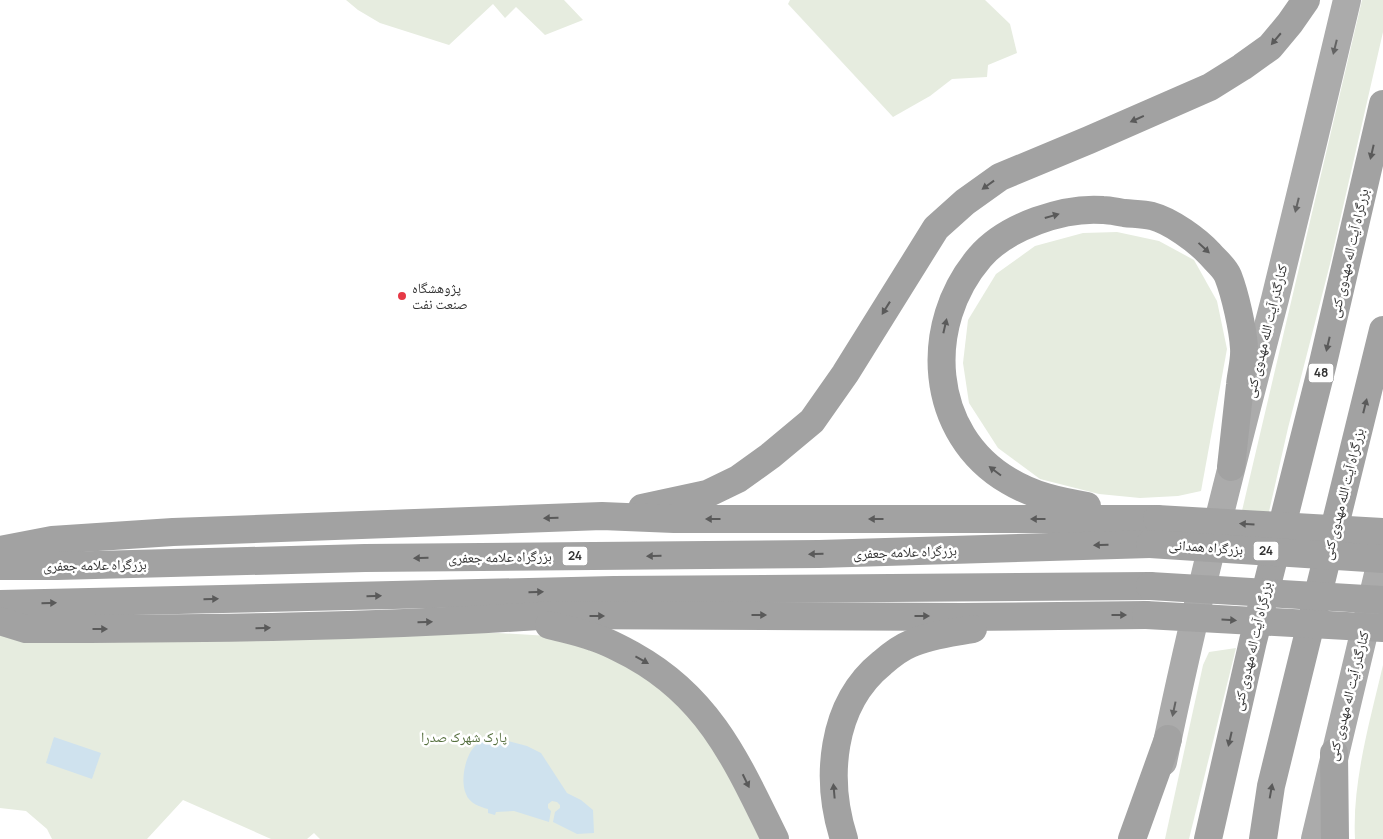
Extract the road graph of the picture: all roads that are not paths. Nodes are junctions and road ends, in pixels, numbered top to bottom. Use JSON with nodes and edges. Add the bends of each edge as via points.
{"nodes":[{"id":1,"x":1306,"y":0,"type":"edge"},
{"id":2,"x":1346,"y":0,"type":"edge"},
{"id":3,"x":1383,"y":104,"type":"edge"},
{"id":4,"x":1383,"y":330,"type":"edge"},
{"id":5,"x":1231,"y":467,"type":"junction"},
{"id":6,"x":602,"y":516,"type":"junction"},
{"id":7,"x":1153,"y":531,"type":"junction"},
{"id":8,"x":1383,"y":532,"type":"edge"},
{"id":9,"x":0,"y":550,"type":"edge"},
{"id":10,"x":1383,"y":553,"type":"edge"},
{"id":11,"x":1383,"y":559,"type":"edge"},
{"id":12,"x":0,"y":566,"type":"edge"},
{"id":13,"x":1383,"y":600,"type":"edge"},
{"id":14,"x":0,"y":604,"type":"edge"},
{"id":15,"x":1081,"y":615,"type":"junction"},
{"id":16,"x":496,"y":619,"type":"junction"},
{"id":17,"x":0,"y":622,"type":"edge"},
{"id":18,"x":1383,"y":628,"type":"edge"},
{"id":19,"x":1168,"y":740,"type":"junction"},
{"id":20,"x":1334,"y":753,"type":"junction"},
{"id":21,"x":775,"y":839,"type":"edge"},
{"id":22,"x":844,"y":839,"type":"edge"},
{"id":23,"x":1132,"y":839,"type":"edge"},
{"id":24,"x":1147,"y":839,"type":"edge"},
{"id":25,"x":1208,"y":839,"type":"edge"},
{"id":26,"x":1263,"y":839,"type":"edge"},
{"id":27,"x":1315,"y":839,"type":"edge"},
{"id":28,"x":1335,"y":839,"type":"edge"}],
"edges":[{"from":1,"to":6,"type":"highway","one_way":true,"via":[[1270,46],[1210,87],[1000,177],[964,202],[936,228],[812,421],[770,456],[738,479],[707,494]]},
{"from":2,"to":5,"type":"main road","name":"کنارگذر آیت الله مهدوی کنی","one_way":true},
{"from":3,"to":25,"type":"highway","name":"بزرگراه آیت اله مهدوی کنی","number":"48","one_way":true},
{"from":26,"to":4,"type":"highway","name":"بزرگراه آیت الله مهدوی کنی","one_way":true,"via":[[1272,786]]},
{"from":7,"to":5,"type":"highway","one_way":true,"via":[[1048,499],[1009,481],[968,446],[955,426],[941,377],[942,338],[948,311],[981,256],[1006,234],[1063,213],[1102,210],[1152,216],[1184,232],[1205,248],[1228,274],[1244,349]]},
{"from":5,"to":19,"type":"main road","name":"کنارگذر آیت الله مهدوی کنی","one_way":true},
{"from":7,"to":6,"type":"highway","one_way":true},
{"from":6,"to":9,"type":"highway","one_way":true,"via":[[163,532],[52,540]]},
{"from":8,"to":7,"type":"highway","one_way":true,"bridge":true},
{"from":7,"to":11,"type":"highway","name":"بزرگراه همدانی","number":"24","bridge":true},
{"from":7,"to":12,"type":"highway","name":"بزرگراه علامه جعفری","number":"24","one_way":true,"via":[[820,554],[366,558]]},
{"from":10,"to":20,"type":"main road","name":"کنارگذر آیت اله مهدوی کنی"},
{"from":14,"to":13,"type":"highway","one_way":true,"bridge":true,"via":[[614,590],[1150,586]]},
{"from":16,"to":15,"type":"highway","one_way":true,"via":[[554,615]]},
{"from":15,"to":18,"type":"highway","one_way":true,"bridge":true,"via":[[1146,615]]},
{"from":22,"to":15,"type":"highway","one_way":true,"via":[[834,792],[835,750],[846,711],[863,681],[875,668],[909,644],[931,637]]},
{"from":17,"to":16,"type":"highway","one_way":true,"via":[[26,629],[265,628]]},
{"from":16,"to":21,"type":"highway","one_way":true,"via":[[549,625],[594,637],[651,666],[673,682],[717,730],[738,763]]},
{"from":19,"to":23,"type":"highway"},
{"from":19,"to":24,"type":"main road"},
{"from":20,"to":27,"type":"main road","name":"کنارگذر آیت اله مهدوی کنی"},
{"from":20,"to":28,"type":"highway"}]}
